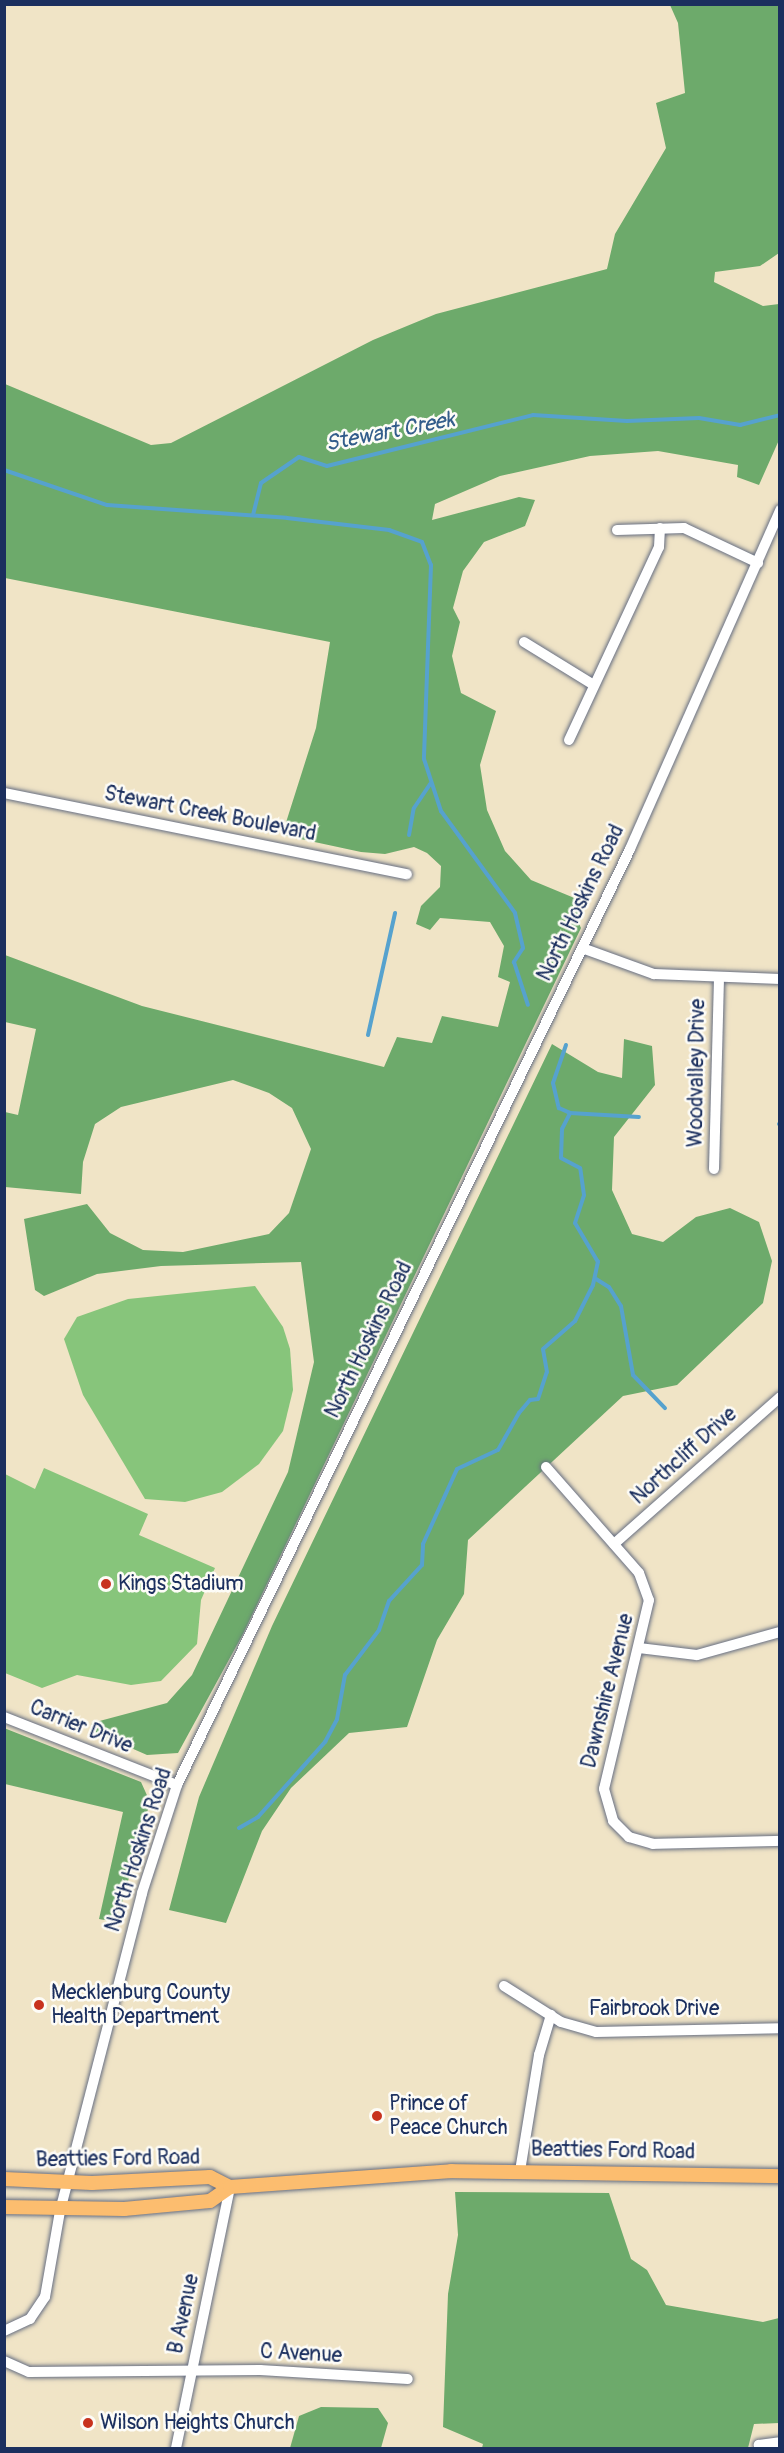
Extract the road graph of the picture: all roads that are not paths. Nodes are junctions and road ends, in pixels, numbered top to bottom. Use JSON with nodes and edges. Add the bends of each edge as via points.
{"nodes":[{"id":1,"x":780,"y":510,"type":"edge"},
{"id":2,"x":660,"y":528,"type":"junction"},
{"id":3,"x":617,"y":530,"type":"dead end"},
{"id":4,"x":758,"y":563,"type":"junction"},
{"id":5,"x":524,"y":642,"type":"dead end"},
{"id":6,"x":594,"y":685,"type":"junction"},
{"id":7,"x":569,"y":740,"type":"dead end"},
{"id":8,"x":4,"y":793,"type":"edge"},
{"id":9,"x":407,"y":874,"type":"dead end"},
{"id":10,"x":582,"y":948,"type":"junction"},
{"id":11,"x":719,"y":978,"type":"junction"},
{"id":12,"x":780,"y":980,"type":"edge"},
{"id":13,"x":714,"y":1169,"type":"dead end"},
{"id":14,"x":780,"y":1397,"type":"edge"},
{"id":15,"x":546,"y":1467,"type":"dead end"},
{"id":16,"x":614,"y":1544,"type":"junction"},
{"id":17,"x":780,"y":1632,"type":"edge"},
{"id":18,"x":639,"y":1648,"type":"junction"},
{"id":19,"x":4,"y":1717,"type":"edge"},
{"id":20,"x":177,"y":1785,"type":"junction"},
{"id":21,"x":780,"y":1841,"type":"edge"},
{"id":22,"x":504,"y":1986,"type":"dead end"},
{"id":23,"x":551,"y":2015,"type":"junction"},
{"id":24,"x":780,"y":2028,"type":"edge"},
{"id":25,"x":520,"y":2171,"type":"junction"},
{"id":26,"x":780,"y":2175,"type":"edge"},
{"id":27,"x":4,"y":2179,"type":"edge"},
{"id":28,"x":68,"y":2183,"type":"junction"},
{"id":29,"x":230,"y":2187,"type":"junction"},
{"id":30,"x":4,"y":2206,"type":"edge"},
{"id":31,"x":60,"y":2211,"type":"junction"},
{"id":32,"x":4,"y":2331,"type":"edge"},
{"id":33,"x":4,"y":2361,"type":"edge"},
{"id":34,"x":192,"y":2373,"type":"junction"},
{"id":35,"x":408,"y":2379,"type":"dead end"},
{"id":36,"x":780,"y":2442,"type":"edge"},
{"id":37,"x":176,"y":2448,"type":"edge"},
{"id":38,"x":766,"y":2448,"type":"edge"}],
"edges":[{"from":1,"to":4,"type":"street","name":"North Hoskins Road"},
{"from":2,"to":3,"type":"street"},
{"from":2,"to":4,"type":"street","via":[[684,528]]},
{"from":2,"to":6,"type":"street","via":[[659,548]]},
{"from":4,"to":10,"type":"street","name":"North Hoskins Road"},
{"from":5,"to":6,"type":"street"},
{"from":6,"to":7,"type":"street"},
{"from":8,"to":9,"type":"street","name":"Stewart Creek Boulevard"},
{"from":10,"to":11,"type":"street","via":[[654,974]]},
{"from":10,"to":20,"type":"street","name":"North Hoskins Road"},
{"from":11,"to":12,"type":"street"},
{"from":11,"to":13,"type":"street","name":"Woodvalley Drive"},
{"from":14,"to":16,"type":"street","name":"Northcliff Drive"},
{"from":15,"to":16,"type":"street","name":"Dawnshire Avenue"},
{"from":16,"to":18,"type":"street","name":"Dawnshire Avenue","via":[[646,1586],[648,1615]]},
{"from":17,"to":18,"type":"street","via":[[697,1655]]},
{"from":18,"to":21,"type":"street","name":"Dawnshire Avenue","via":[[604,1789],[613,1821],[629,1837],[653,1844]]},
{"from":19,"to":20,"type":"street","name":"Carrier Drive"},
{"from":20,"to":28,"type":"street","name":"North Hoskins Road","via":[[142,1893]]},
{"from":22,"to":23,"type":"street","name":"Fairbrook Drive"},
{"from":23,"to":24,"type":"street","name":"Fairbrook Drive","via":[[596,2032]]},
{"from":23,"to":25,"type":"street","via":[[538,2055]]},
{"from":25,"to":26,"type":"main road","name":"Beatties Ford Road"},
{"from":25,"to":29,"type":"main road","name":"Beatties Ford Road"},
{"from":27,"to":28,"type":"main road","name":"Beatties Ford Road"},
{"from":28,"to":29,"type":"main road","name":"Beatties Ford Road","via":[[210,2177]]},
{"from":28,"to":31,"type":"street","name":"North Hoskins Road"},
{"from":29,"to":31,"type":"main road","name":"Beatties Ford Road","via":[[210,2201]]},
{"from":29,"to":34,"type":"street","name":"B Avenue"},
{"from":30,"to":31,"type":"main road","name":"Beatties Ford Road"},
{"from":31,"to":32,"type":"street","name":"North Hoskins Road","via":[[41,2305],[24,2324]]},
{"from":33,"to":34,"type":"street","name":"C Avenue","via":[[29,2372]]},
{"from":34,"to":35,"type":"street","name":"C Avenue","via":[[260,2370]]},
{"from":34,"to":37,"type":"street","name":"B Avenue"},
{"from":36,"to":38,"type":"street","via":[[759,2445]]}]}
